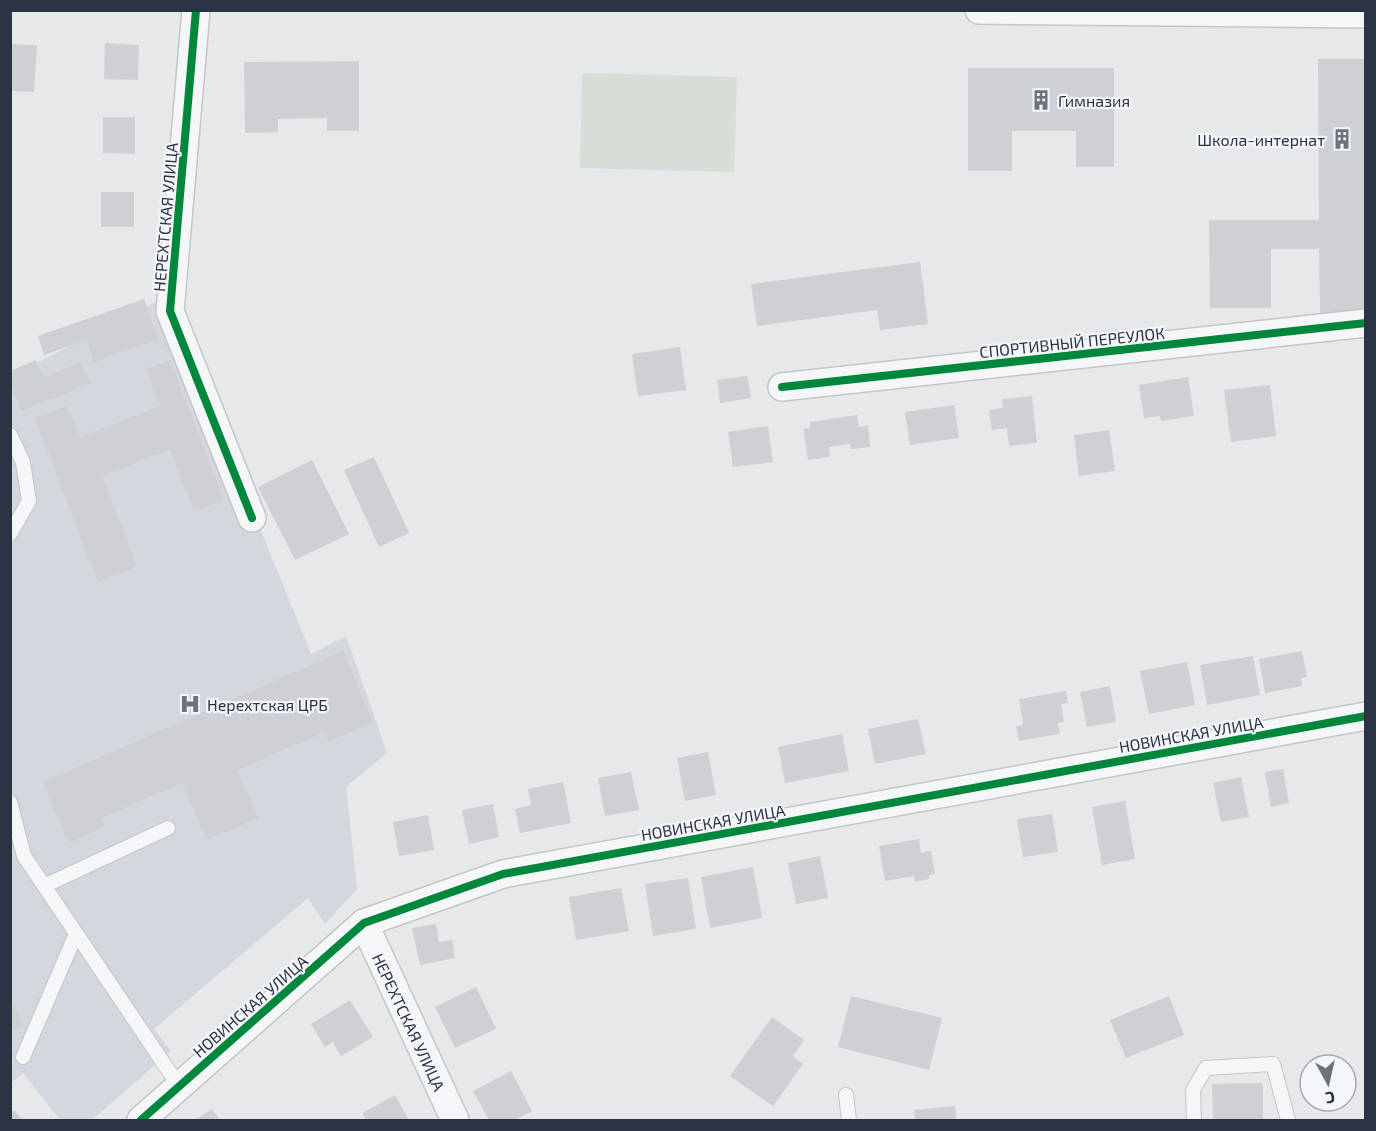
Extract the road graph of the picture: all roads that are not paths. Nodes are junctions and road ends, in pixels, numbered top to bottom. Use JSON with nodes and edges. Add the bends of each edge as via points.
{"nodes":[{"id":1,"x":196,"y":10,"type":"edge"},
{"id":2,"x":980,"y":10,"type":"edge"},
{"id":3,"x":1365,"y":14,"type":"edge"},
{"id":4,"x":1365,"y":323,"type":"edge"},
{"id":5,"x":782,"y":387,"type":"dead end"},
{"id":6,"x":10,"y":435,"type":"edge"},
{"id":7,"x":252,"y":518,"type":"dead end"},
{"id":8,"x":10,"y":534,"type":"edge"},
{"id":9,"x":1365,"y":716,"type":"edge"},
{"id":10,"x":10,"y":802,"type":"edge"},
{"id":11,"x":168,"y":828,"type":"dead end"},
{"id":12,"x":24,"y":856,"type":"junction"},
{"id":13,"x":10,"y":861,"type":"edge"},
{"id":14,"x":44,"y":886,"type":"junction"},
{"id":15,"x":364,"y":923,"type":"junction"},
{"id":16,"x":76,"y":934,"type":"junction"},
{"id":17,"x":23,"y":1057,"type":"dead end"},
{"id":18,"x":179,"y":1086,"type":"junction"},
{"id":19,"x":846,"y":1095,"type":"dead end"},
{"id":20,"x":141,"y":1120,"type":"edge"},
{"id":21,"x":455,"y":1120,"type":"edge"},
{"id":22,"x":849,"y":1120,"type":"edge"},
{"id":23,"x":1194,"y":1120,"type":"edge"},
{"id":24,"x":1288,"y":1120,"type":"edge"}],
"edges":[{"from":1,"to":7,"type":"street","name":"НЕРЕХТСКАЯ УЛИЦА","via":[[170,311]]},
{"from":2,"to":3,"type":"street"},
{"from":4,"to":5,"type":"street","name":"СПОРТИВНЫЙ ПЕРЕУЛОК"},
{"from":6,"to":8,"type":"lane","via":[[23,462],[29,501]]},
{"from":9,"to":15,"type":"street","name":"НОВИНСКАЯ УЛИЦА","via":[[503,874]]},
{"from":10,"to":12,"type":"lane"},
{"from":11,"to":14,"type":"lane"},
{"from":12,"to":13,"type":"lane"},
{"from":12,"to":14,"type":"lane"},
{"from":14,"to":16,"type":"lane"},
{"from":15,"to":18,"type":"street","name":"НОВИНСКАЯ УЛИЦА"},
{"from":15,"to":21,"type":"street","name":"НЕРЕХТСКАЯ УЛИЦА"},
{"from":16,"to":17,"type":"lane"},
{"from":16,"to":18,"type":"lane"},
{"from":18,"to":20,"type":"street","name":"НОВИНСКАЯ УЛИЦА"},
{"from":19,"to":22,"type":"lane"},
{"from":23,"to":24,"type":"lane","via":[[1193,1090],[1206,1068],[1273,1064]]}]}
